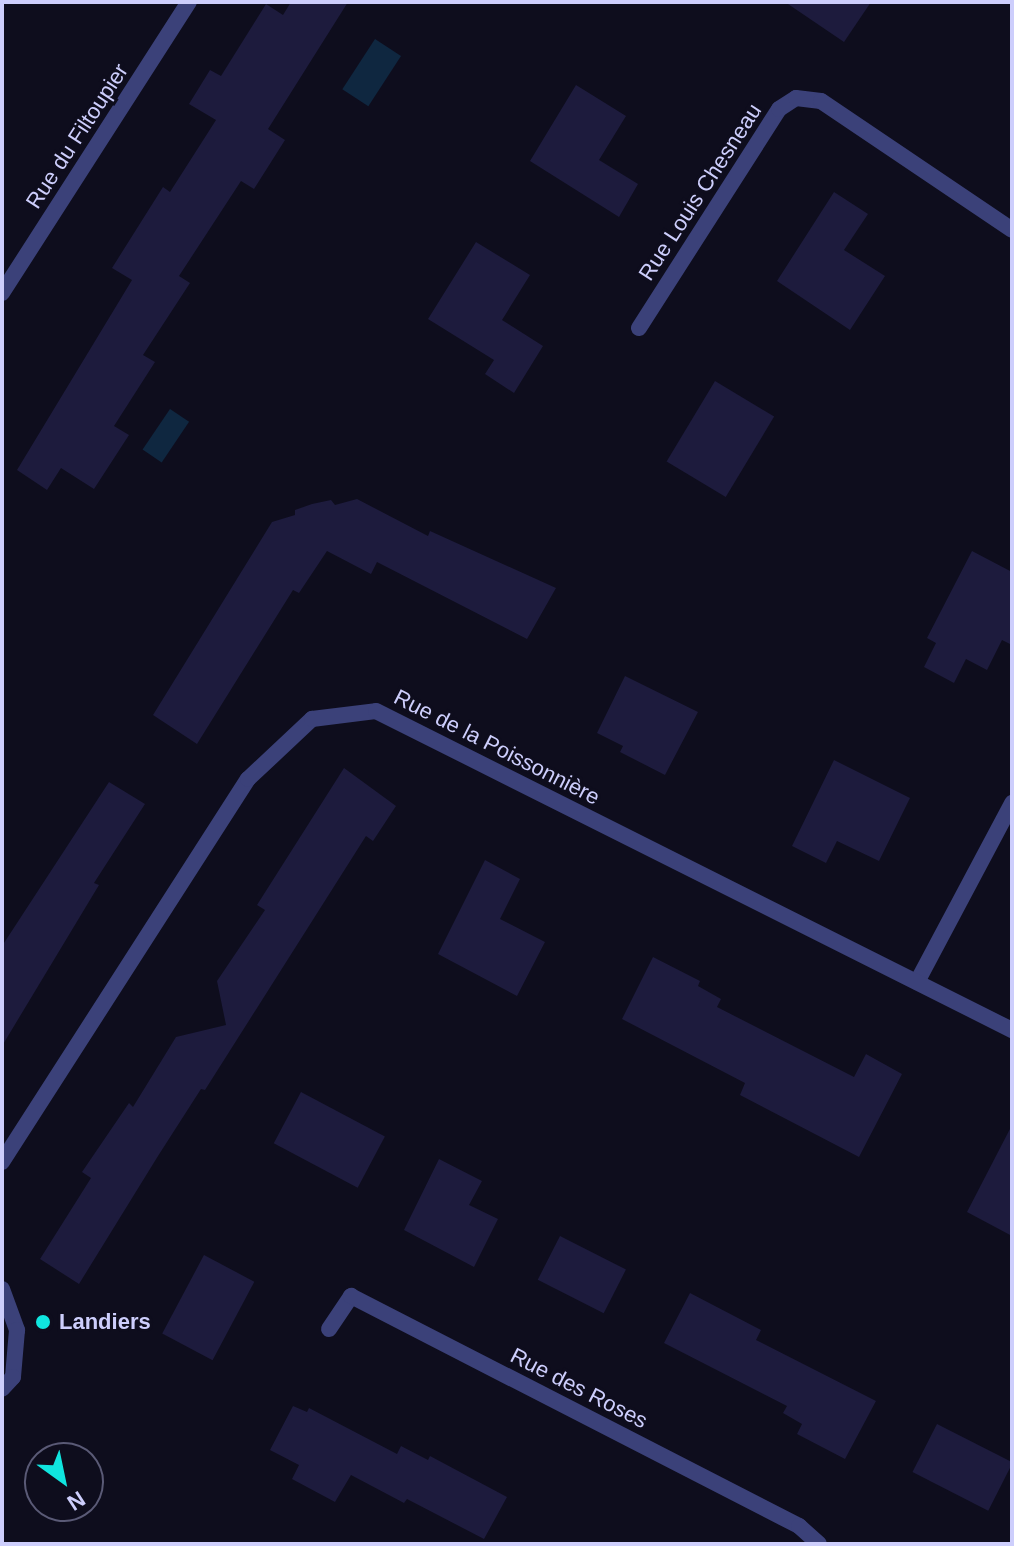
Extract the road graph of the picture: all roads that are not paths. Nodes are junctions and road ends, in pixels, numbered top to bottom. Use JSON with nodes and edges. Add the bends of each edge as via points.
{"nodes":[{"id":1,"x":189,"y":2,"type":"edge"},
{"id":2,"x":1012,"y":230,"type":"edge"},
{"id":3,"x":2,"y":293,"type":"edge"},
{"id":4,"x":639,"y":328,"type":"dead end"},
{"id":5,"x":1012,"y":803,"type":"edge"},
{"id":6,"x":917,"y":982,"type":"junction"},
{"id":7,"x":1012,"y":1030,"type":"edge"},
{"id":8,"x":2,"y":1162,"type":"edge"},
{"id":9,"x":2,"y":1289,"type":"edge"},
{"id":10,"x":329,"y":1329,"type":"dead end"},
{"id":11,"x":2,"y":1389,"type":"edge"},
{"id":12,"x":819,"y":1544,"type":"edge"}],
"edges":[{"from":1,"to":3,"type":"street","name":"Rue du Filtoupier"},
{"from":2,"to":4,"type":"street","name":"Rue Louis Chesneau","via":[[821,101],[796,98],[779,109]]},
{"from":5,"to":6,"type":"street"},
{"from":6,"to":7,"type":"street","name":"Rue de la Poissonnière"},
{"from":6,"to":8,"type":"street","name":"Rue de la Poissonnière","via":[[376,711],[312,719],[248,779]]},
{"from":9,"to":11,"type":"street","via":[[17,1330],[13,1377]]},
{"from":10,"to":12,"type":"street","name":"Rue des Roses","via":[[351,1296],[799,1526]]}]}
